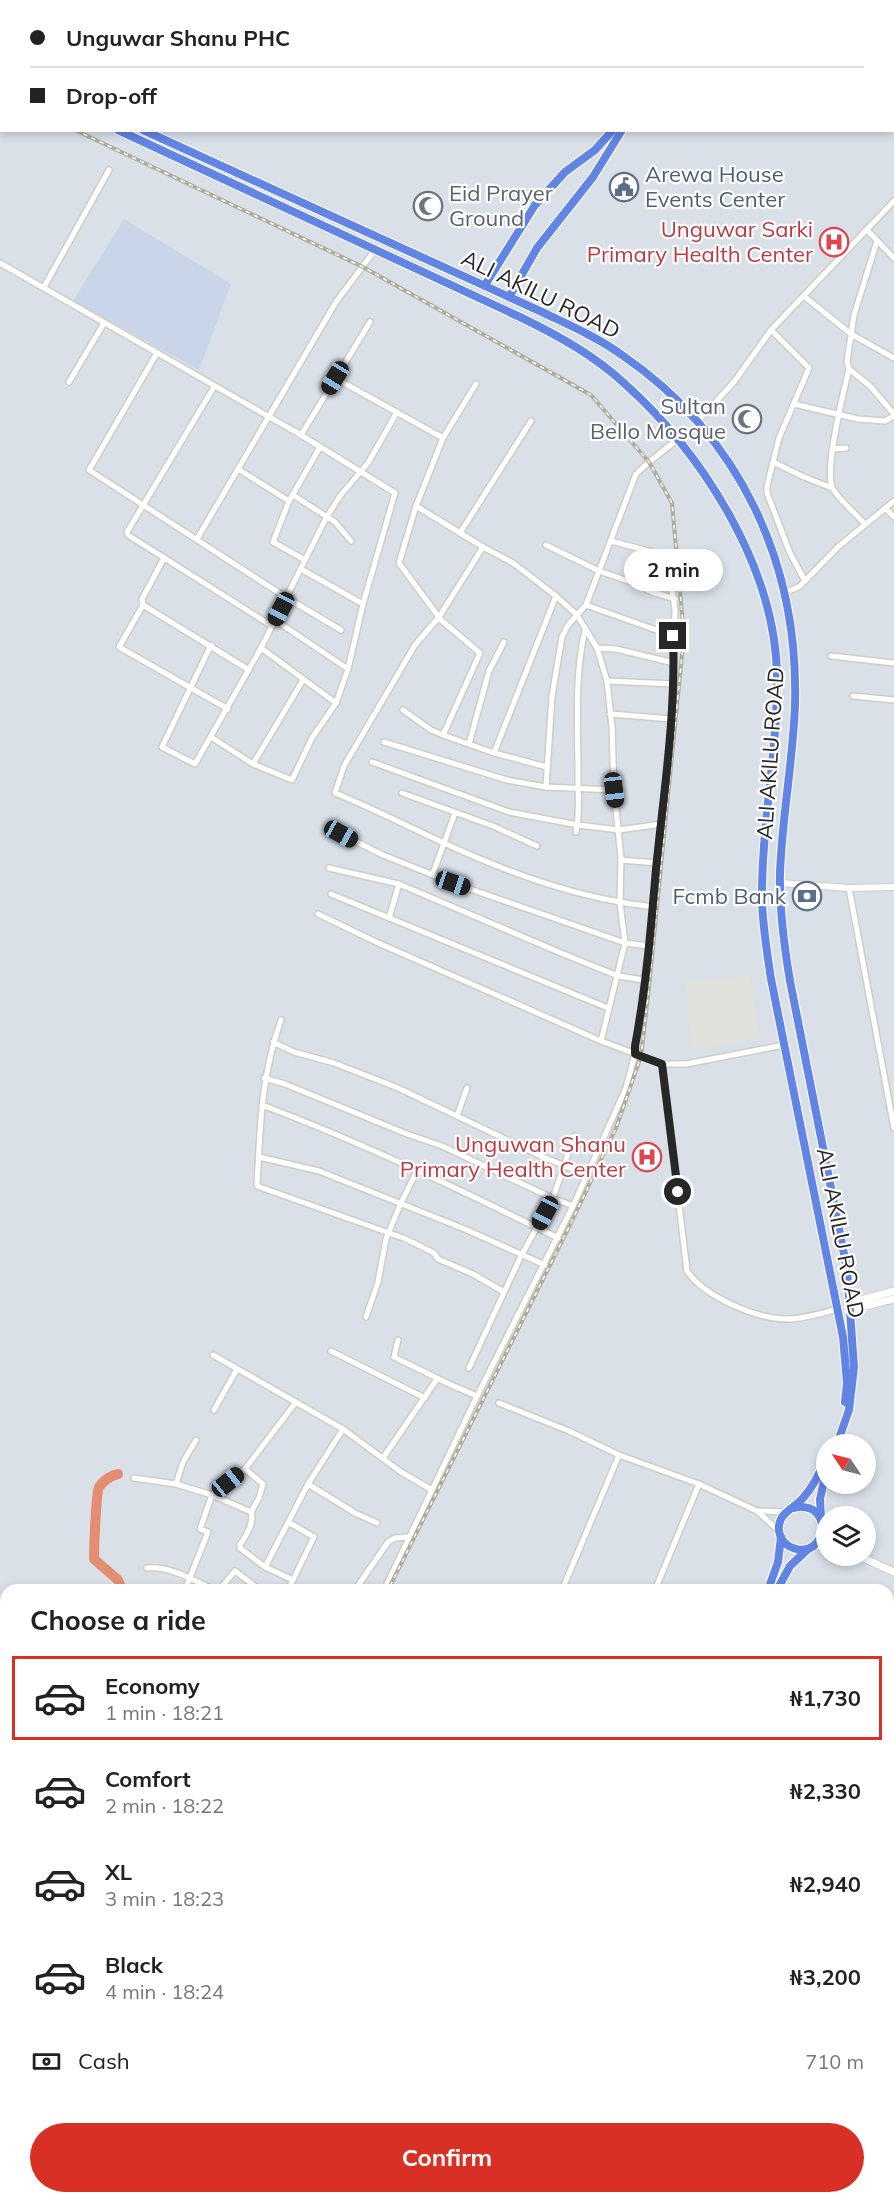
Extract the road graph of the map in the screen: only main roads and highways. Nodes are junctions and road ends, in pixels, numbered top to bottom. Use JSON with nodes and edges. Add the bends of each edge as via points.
{"nodes":[{"id":1,"x":122,"y":132,"type":"edge"},
{"id":2,"x":147,"y":132,"type":"edge"},
{"id":3,"x":618,"y":132,"type":"edge"},
{"id":4,"x":485,"y":285,"type":"junction"},
{"id":5,"x":509,"y":297,"type":"junction"},
{"id":6,"x":894,"y":1291,"type":"edge"},
{"id":7,"x":848,"y":1299,"type":"junction"},
{"id":8,"x":894,"y":1299,"type":"edge"},
{"id":9,"x":850,"y":1316,"type":"junction"},
{"id":10,"x":836,"y":1434,"type":"edge"},
{"id":11,"x":841,"y":1434,"type":"edge"},
{"id":12,"x":816,"y":1481,"type":"edge"},
{"id":13,"x":790,"y":1510,"type":"junction"},
{"id":14,"x":816,"y":1515,"type":"edge"},
{"id":15,"x":780,"y":1534,"type":"junction"},
{"id":16,"x":816,"y":1541,"type":"edge"},
{"id":17,"x":810,"y":1547,"type":"junction"},
{"id":18,"x":816,"y":1547,"type":"edge"},
{"id":19,"x":876,"y":1564,"type":"edge"},
{"id":20,"x":894,"y":1572,"type":"edge"},
{"id":21,"x":770,"y":1584,"type":"edge"},
{"id":22,"x":780,"y":1584,"type":"edge"}],
"edges":[{"from":1,"to":10,"type":"main road","name":"ALI AKILU ROAD","via":[[579,348],[625,383],[678,439],[737,530],[765,599],[777,672],[762,903],[771,979],[843,1338],[847,1383]]},
{"from":2,"to":4,"type":"main road","name":"ALI AKILU ROAD"},
{"from":3,"to":4,"type":"main road","via":[[565,172],[535,205]]},
{"from":3,"to":5,"type":"main road","via":[[593,177],[537,248]]},
{"from":4,"to":5,"type":"main road","name":"ALI AKILU ROAD"},
{"from":5,"to":7,"type":"main road","name":"ALI AKILU ROAD","via":[[580,330],[622,355],[660,385],[698,422],[731,466],[770,544],[792,630],[795,688],[780,883],[782,936],[847,1269]]},
{"from":6,"to":7,"type":"main road","via":[[856,1301]]},
{"from":7,"to":9,"type":"main road","name":"ALI AKILU ROAD"},
{"from":8,"to":9,"type":"main road","via":[[857,1308]]},
{"from":9,"to":11,"type":"main road","name":"ALI AKILU ROAD","via":[[852,1388]]},
{"from":12,"to":13,"type":"main road"},
{"from":13,"to":14,"type":"main road","via":[[807,1507]]},
{"from":13,"to":15,"type":"main road","via":[[781,1521]]},
{"from":15,"to":17,"type":"main road","via":[[795,1549]]},
{"from":15,"to":21,"type":"main road","via":[[778,1562]]},
{"from":16,"to":17,"type":"main road"},
{"from":17,"to":18,"type":"main road"},
{"from":17,"to":22,"type":"main road","via":[[790,1566]]},
{"from":19,"to":20,"type":"main road"}]}
